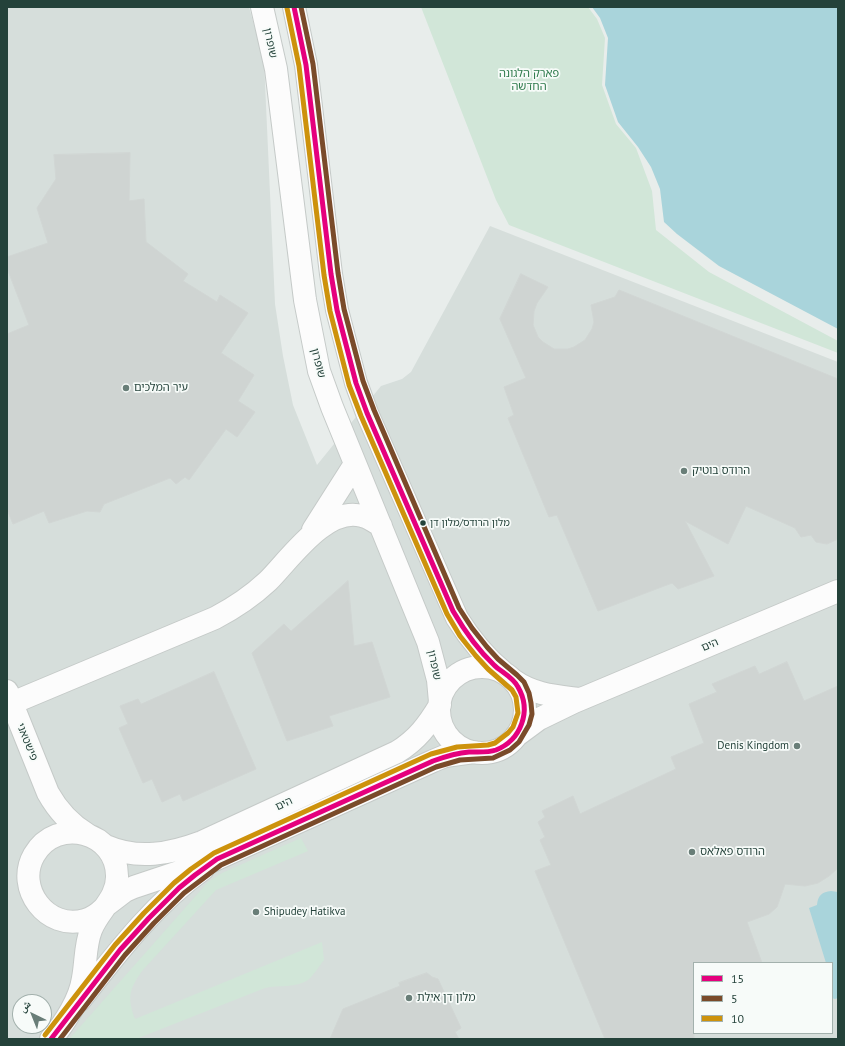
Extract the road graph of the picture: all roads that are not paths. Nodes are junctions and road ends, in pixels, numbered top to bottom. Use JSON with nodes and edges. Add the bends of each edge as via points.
{"nodes":[{"id":1,"x":262,"y":7,"type":"edge"},
{"id":2,"x":294,"y":7,"type":"edge"},
{"id":3,"x":355,"y":464,"type":"junction"},
{"id":4,"x":381,"y":526,"type":"junction"},
{"id":5,"x":309,"y":537,"type":"junction"},
{"id":6,"x":838,"y":591,"type":"edge"},
{"id":7,"x":508,"y":676,"type":"junction"},
{"id":8,"x":9,"y":697,"type":"edge"},
{"id":9,"x":582,"y":699,"type":"junction"},
{"id":10,"x":440,"y":704,"type":"junction"},
{"id":11,"x":516,"y":736,"type":"junction"},
{"id":12,"x":474,"y":752,"type":"junction"},
{"id":13,"x":48,"y":793,"type":"junction"},
{"id":14,"x":97,"y":840,"type":"junction"},
{"id":15,"x":38,"y":850,"type":"junction"},
{"id":16,"x":216,"y":859,"type":"junction"},
{"id":17,"x":106,"y":907,"type":"junction"},
{"id":18,"x":64,"y":1021,"type":"junction"},
{"id":19,"x":51,"y":1039,"type":"edge"}],
"edges":[{"from":1,"to":3,"type":"street","name":"שופרון","via":[[276,69],[311,336],[319,371]]},
{"from":2,"to":7,"type":"street","via":[[306,65],[331,274],[337,310],[356,383],[366,413],[453,610],[470,638]]},
{"from":3,"to":4,"type":"street","name":"שופרון"},
{"from":3,"to":5,"type":"street"},
{"from":4,"to":5,"type":"street","via":[[362,516],[347,515],[333,520]]},
{"from":4,"to":10,"type":"street","name":"שופרון","via":[[428,642],[438,680]]},
{"from":5,"to":8,"type":"street","via":[[263,586],[232,609],[208,621]]},
{"from":6,"to":9,"type":"street","name":"הים"},
{"from":7,"to":9,"type":"street","name":"הים","via":[[519,685],[538,693]]},
{"from":7,"to":10,"type":"street","via":[[497,669],[484,667],[464,671],[444,689]]},
{"from":7,"to":11,"type":"street","via":[[521,692],[525,705],[523,724]]},
{"from":8,"to":13,"type":"street","name":"פישטאני"},
{"from":9,"to":11,"type":"street","name":"הים","via":[[539,719]]},
{"from":10,"to":12,"type":"street","via":[[441,722],[446,734],[456,744]]},
{"from":10,"to":14,"type":"street","name":"הים","via":[[423,731],[397,752],[202,842],[177,851],[153,855],[124,853]]},
{"from":11,"to":12,"type":"street","via":[[494,751]]},
{"from":12,"to":16,"type":"street","name":"הים","via":[[445,756]]},
{"from":13,"to":14,"type":"street","name":"פישטאני","via":[[65,818]]},
{"from":13,"to":15,"type":"street","name":"פישטאני","via":[[48,821]]},
{"from":14,"to":15,"type":"street","via":[[74,832],[60,834],[48,840]]},
{"from":14,"to":17,"type":"street","via":[[116,864],[115,892]]},
{"from":15,"to":17,"type":"street","via":[[29,869],[28,882],[36,902],[45,912],[64,921],[78,921],[92,917]]},
{"from":16,"to":17,"type":"street","name":"הים","via":[[125,891]]},
{"from":16,"to":18,"type":"street","name":"הים","via":[[179,888],[149,918]]},
{"from":17,"to":18,"type":"street","name":"הים","via":[[96,918],[90,933],[83,981],[73,1007]]},
{"from":18,"to":19,"type":"street","name":"הים"}]}
